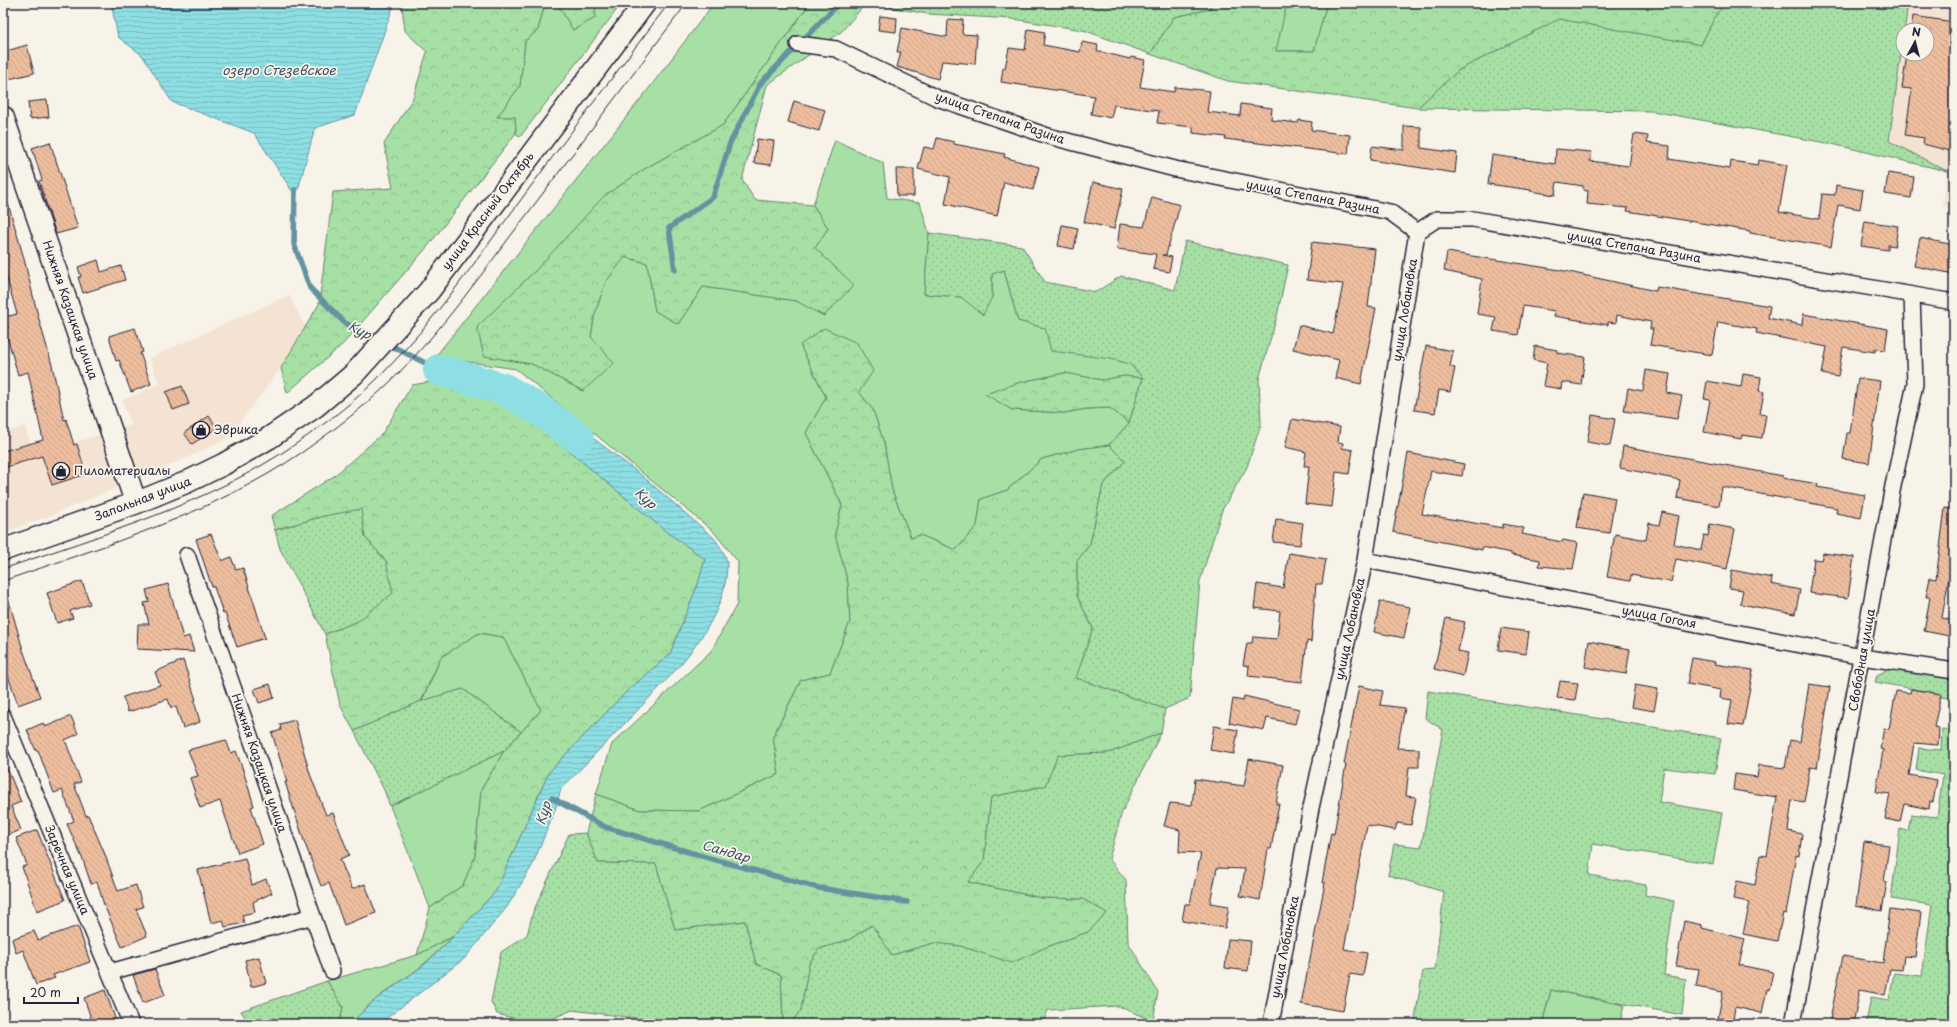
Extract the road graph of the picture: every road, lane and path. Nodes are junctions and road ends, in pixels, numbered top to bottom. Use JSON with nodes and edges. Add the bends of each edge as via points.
{"nodes":[{"id":1,"x":645,"y":3,"type":"edge"},
{"id":2,"x":798,"y":44,"type":"dead end"},
{"id":3,"x":3,"y":117,"type":"edge"},
{"id":4,"x":1417,"y":232,"type":"junction"},
{"id":5,"x":1912,"y":295,"type":"junction"},
{"id":6,"x":1954,"y":302,"type":"edge"},
{"id":7,"x":316,"y":406,"type":"joint"},
{"id":8,"x":136,"y":503,"type":"junction"},
{"id":9,"x":3,"y":550,"type":"edge"},
{"id":10,"x":187,"y":555,"type":"dead end"},
{"id":11,"x":1365,"y":560,"type":"junction"},
{"id":12,"x":1862,"y":657,"type":"junction"},
{"id":13,"x":1954,"y":671,"type":"edge"},
{"id":14,"x":3,"y":716,"type":"edge"},
{"id":15,"x":313,"y":916,"type":"junction"},
{"id":16,"x":332,"y":971,"type":"dead end"},
{"id":17,"x":110,"y":972,"type":"junction"},
{"id":18,"x":132,"y":1024,"type":"edge"},
{"id":19,"x":1270,"y":1024,"type":"edge"},
{"id":20,"x":1794,"y":1024,"type":"edge"}],
"edges":[{"from":1,"to":7,"type":"main road","name":"улица Красный Октябрь","via":[[429,290],[354,374]]},
{"from":2,"to":4,"type":"street","name":"улица Степана Разина","via":[[836,50],[937,98],[1048,136],[1175,169],[1390,212]]},
{"from":3,"to":8,"type":"main road","name":"Нижняя Казацкая улица"},
{"from":4,"to":5,"type":"street","name":"улица Степана Разина","via":[[1437,219],[1473,219]]},
{"from":4,"to":11,"type":"street","name":"улица Лобановка"},
{"from":5,"to":6,"type":"street","name":"улица Степана Разина"},
{"from":5,"to":12,"type":"street","name":"Свободная улица","via":[[1915,384],[1893,486]]},
{"from":7,"to":8,"type":"main road","name":"Запольная улица","via":[[269,438],[224,464]]},
{"from":8,"to":9,"type":"main road","name":"Запольная улица"},
{"from":10,"to":15,"type":"street","name":"Нижняя Казацкая улица"},
{"from":11,"to":12,"type":"street","name":"улица Гоголя"},
{"from":11,"to":19,"type":"street","name":"улица Лобановка","via":[[1311,808]]},
{"from":12,"to":13,"type":"street","name":"улица Гоголя"},
{"from":12,"to":20,"type":"street","name":"Свободная улица"},
{"from":14,"to":17,"type":"street","name":"Заречная улица"},
{"from":15,"to":16,"type":"street","name":"Нижняя Казацкая улица"},
{"from":15,"to":17,"type":"street"},
{"from":17,"to":18,"type":"street","name":"Заречная улица"}]}
